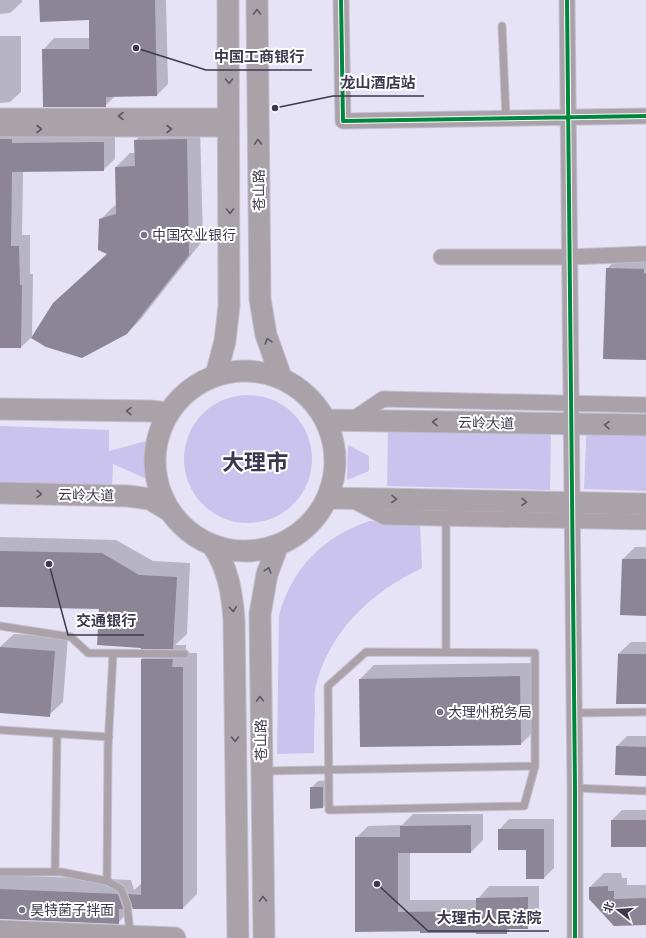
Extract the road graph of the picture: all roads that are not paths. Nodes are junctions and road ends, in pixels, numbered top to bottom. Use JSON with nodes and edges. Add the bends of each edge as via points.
{"nodes":[{"id":1,"x":228,"y":0,"type":"edge"},
{"id":2,"x":257,"y":0,"type":"edge"},
{"id":3,"x":341,"y":0,"type":"edge"},
{"id":4,"x":567,"y":0,"type":"edge"},
{"id":5,"x":502,"y":26,"type":"dead end"},
{"id":6,"x":0,"y":116,"type":"edge"},
{"id":7,"x":646,"y":116,"type":"edge"},
{"id":8,"x":568,"y":117,"type":"junction"},
{"id":9,"x":506,"y":118,"type":"junction"},
{"id":10,"x":230,"y":122,"type":"junction"},
{"id":11,"x":0,"y":129,"type":"edge"},
{"id":12,"x":646,"y":254,"type":"edge"},
{"id":13,"x":440,"y":257,"type":"dead end"},
{"id":14,"x":570,"y":257,"type":"junction"},
{"id":15,"x":216,"y":375,"type":"junction"},
{"id":16,"x":281,"y":378,"type":"junction"},
{"id":17,"x":571,"y":403,"type":"junction"},
{"id":18,"x":646,"y":404,"type":"edge"},
{"id":19,"x":0,"y":409,"type":"edge"},
{"id":20,"x":168,"y":412,"type":"junction"},
{"id":21,"x":326,"y":420,"type":"junction"},
{"id":22,"x":352,"y":420,"type":"junction"},
{"id":23,"x":571,"y":424,"type":"junction"},
{"id":24,"x":646,"y":425,"type":"edge"},
{"id":25,"x":0,"y":493,"type":"edge"},
{"id":26,"x":327,"y":498,"type":"junction"},
{"id":27,"x":349,"y":499,"type":"junction"},
{"id":28,"x":646,"y":504,"type":"edge"},
{"id":29,"x":168,"y":510,"type":"junction"},
{"id":30,"x":572,"y":512,"type":"junction"},
{"id":31,"x":446,"y":518,"type":"junction"},
{"id":32,"x":646,"y":522,"type":"edge"},
{"id":33,"x":278,"y":545,"type":"junction"},
{"id":34,"x":213,"y":546,"type":"junction"},
{"id":35,"x":0,"y":626,"type":"edge"},
{"id":36,"x":446,"y":652,"type":"junction"},
{"id":37,"x":113,"y":654,"type":"junction"},
{"id":38,"x":185,"y":654,"type":"dead end"},
{"id":39,"x":646,"y":712,"type":"edge"},
{"id":40,"x":574,"y":713,"type":"junction"},
{"id":41,"x":0,"y":730,"type":"edge"},
{"id":42,"x":57,"y":734,"type":"junction"},
{"id":43,"x":109,"y":737,"type":"junction"},
{"id":44,"x":535,"y":766,"type":"junction"},
{"id":45,"x":261,"y":771,"type":"junction"},
{"id":46,"x":329,"y":771,"type":"junction"},
{"id":47,"x":575,"y":788,"type":"junction"},
{"id":48,"x":646,"y":791,"type":"edge"},
{"id":49,"x":0,"y":872,"type":"edge"},
{"id":50,"x":55,"y":872,"type":"junction"},
{"id":51,"x":106,"y":881,"type":"junction"},
{"id":52,"x":0,"y":931,"type":"edge"},
{"id":53,"x":130,"y":936,"type":"junction"},
{"id":54,"x":175,"y":938,"type":"edge"},
{"id":55,"x":238,"y":938,"type":"edge"},
{"id":56,"x":264,"y":938,"type":"edge"},
{"id":57,"x":575,"y":938,"type":"edge"}],
"edges":[{"from":1,"to":10,"type":"main road","name":"苍山路","one_way":true},
{"from":16,"to":2,"type":"main road","name":"苍山路","one_way":true,"via":[[266,335],[260,299]]},
{"from":3,"to":9,"type":"street","via":[[343,121]]},
{"from":4,"to":8,"type":"street"},
{"from":5,"to":9,"type":"lane"},
{"from":10,"to":6,"type":"street","one_way":true},
{"from":7,"to":8,"type":"street"},
{"from":8,"to":9,"type":"street"},
{"from":8,"to":14,"type":"street"},
{"from":11,"to":10,"type":"street","one_way":true},
{"from":10,"to":15,"type":"main road","name":"苍山路","one_way":true,"via":[[229,306],[225,341]]},
{"from":12,"to":14,"type":"street"},
{"from":13,"to":14,"type":"street"},
{"from":14,"to":17,"type":"street"},
{"from":15,"to":16,"type":"main road","via":[[243,370],[260,371]]},
{"from":15,"to":20,"type":"main road","via":[[208,377],[186,392]]},
{"from":16,"to":21,"type":"main road","via":[[306,393]]},
{"from":17,"to":18,"type":"street"},
{"from":17,"to":22,"type":"street","via":[[383,399]]},
{"from":17,"to":23,"type":"street"},
{"from":20,"to":19,"type":"main road","one_way":true},
{"from":20,"to":29,"type":"main road","via":[[156,444],[154,461],[159,489]]},
{"from":21,"to":22,"type":"main road","name":"云岭大道"},
{"from":21,"to":26,"type":"main road","via":[[333,439],[335,459],[333,479]]},
{"from":23,"to":22,"type":"main road","name":"云岭大道","one_way":true},
{"from":24,"to":23,"type":"main road","name":"云岭大道","one_way":true},
{"from":23,"to":30,"type":"street"},
{"from":25,"to":29,"type":"main road","name":"云岭大道","one_way":true,"via":[[128,496],[150,499]]},
{"from":26,"to":27,"type":"main road"},
{"from":26,"to":33,"type":"main road","via":[[305,529]]},
{"from":27,"to":30,"type":"main road","one_way":true},
{"from":27,"to":31,"type":"street","via":[[384,517]]},
{"from":28,"to":30,"type":"main road"},
{"from":29,"to":34,"type":"main road","via":[[196,538]]},
{"from":30,"to":31,"type":"street"},
{"from":30,"to":32,"type":"street"},
{"from":30,"to":40,"type":"street"},
{"from":31,"to":36,"type":"lane"},
{"from":33,"to":34,"type":"main road","via":[[243,552]]},
{"from":45,"to":33,"type":"main road","name":"苍山路","one_way":true,"via":[[260,614],[267,574]]},
{"from":34,"to":55,"type":"main road","name":"苍山路","one_way":true,"via":[[228,576],[234,619]]},
{"from":35,"to":37,"type":"lane","via":[[71,637],[88,653]]},
{"from":36,"to":44,"type":"lane","via":[[535,653]]},
{"from":36,"to":46,"type":"lane","via":[[366,652],[328,686]]},
{"from":37,"to":38,"type":"lane"},
{"from":37,"to":43,"type":"lane"},
{"from":39,"to":40,"type":"lane"},
{"from":40,"to":47,"type":"street"},
{"from":41,"to":42,"type":"lane"},
{"from":42,"to":43,"type":"lane"},
{"from":42,"to":50,"type":"lane"},
{"from":43,"to":51,"type":"lane"},
{"from":44,"to":46,"type":"lane"},
{"from":44,"to":46,"type":"lane","via":[[524,806],[329,810]]},
{"from":45,"to":46,"type":"lane"},
{"from":56,"to":45,"type":"main road","name":"苍山路","one_way":true},
{"from":47,"to":48,"type":"lane"},
{"from":47,"to":57,"type":"street"},
{"from":49,"to":50,"type":"lane"},
{"from":50,"to":51,"type":"lane"},
{"from":51,"to":53,"type":"lane","via":[[121,888],[127,904]]},
{"from":52,"to":53,"type":"main road"},
{"from":53,"to":54,"type":"main road"}]}
